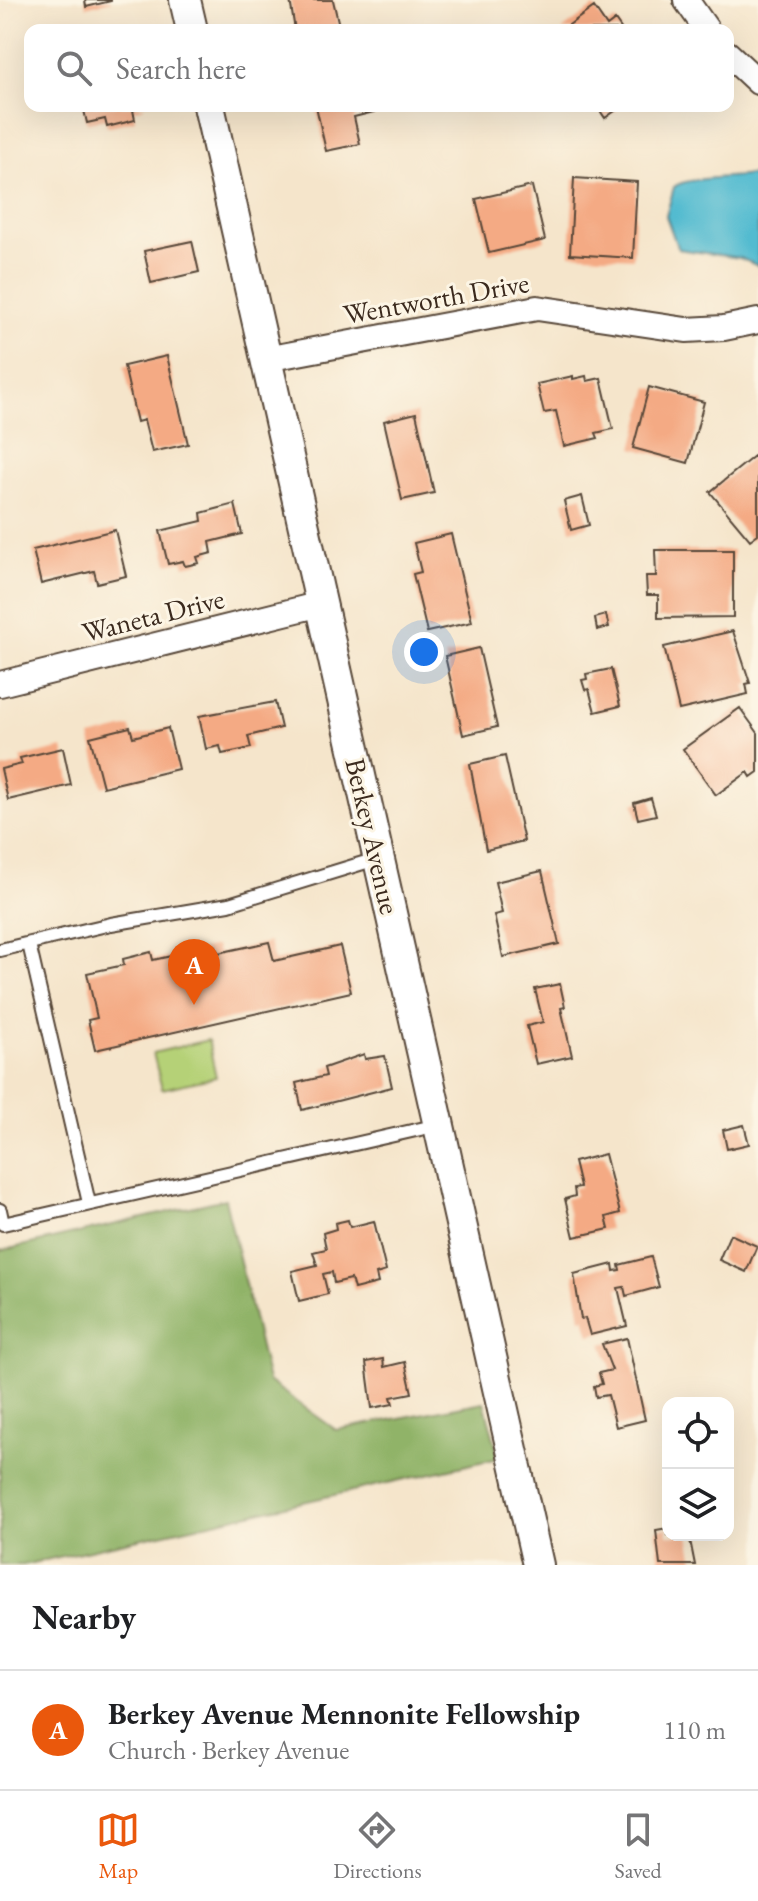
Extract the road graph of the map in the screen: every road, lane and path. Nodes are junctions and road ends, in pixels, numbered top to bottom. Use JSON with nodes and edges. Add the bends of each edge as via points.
{"nodes":[{"id":1,"x":185,"y":0,"type":"edge"},
{"id":2,"x":686,"y":0,"type":"edge"},
{"id":3,"x":191,"y":24,"type":"edge"},
{"id":4,"x":703,"y":24,"type":"edge"},
{"id":5,"x":734,"y":60,"type":"edge"},
{"id":6,"x":758,"y":82,"type":"edge"},
{"id":7,"x":210,"y":112,"type":"edge"},
{"id":8,"x":758,"y":321,"type":"edge"},
{"id":9,"x":266,"y":359,"type":"junction"},
{"id":10,"x":321,"y":604,"type":"junction"},
{"id":11,"x":0,"y":684,"type":"edge"},
{"id":12,"x":363,"y":863,"type":"dead end"},
{"id":13,"x":29,"y":944,"type":"junction"},
{"id":14,"x":0,"y":950,"type":"edge"},
{"id":15,"x":438,"y":1125,"type":"junction"},
{"id":16,"x":89,"y":1203,"type":"junction"},
{"id":17,"x":0,"y":1210,"type":"edge"},
{"id":18,"x":538,"y":1565,"type":"edge"}],
"edges":[{"from":1,"to":3,"type":"street"},
{"from":2,"to":4,"type":"street"},
{"from":5,"to":6,"type":"street"},
{"from":7,"to":9,"type":"street","name":"Berkey Avenue"},
{"from":8,"to":9,"type":"street","name":"Wentworth Drive","via":[[686,330],[537,308]]},
{"from":9,"to":10,"type":"street","name":"Berkey Avenue"},
{"from":10,"to":11,"type":"street","name":"Waneta Drive"},
{"from":10,"to":15,"type":"street","name":"Berkey Avenue"},
{"from":12,"to":13,"type":"lane","via":[[229,904]]},
{"from":13,"to":14,"type":"lane"},
{"from":13,"to":16,"type":"lane"},
{"from":15,"to":16,"type":"lane"},
{"from":15,"to":18,"type":"street","name":"Berkey Avenue"},
{"from":16,"to":17,"type":"lane","via":[[3,1224]]}]}
